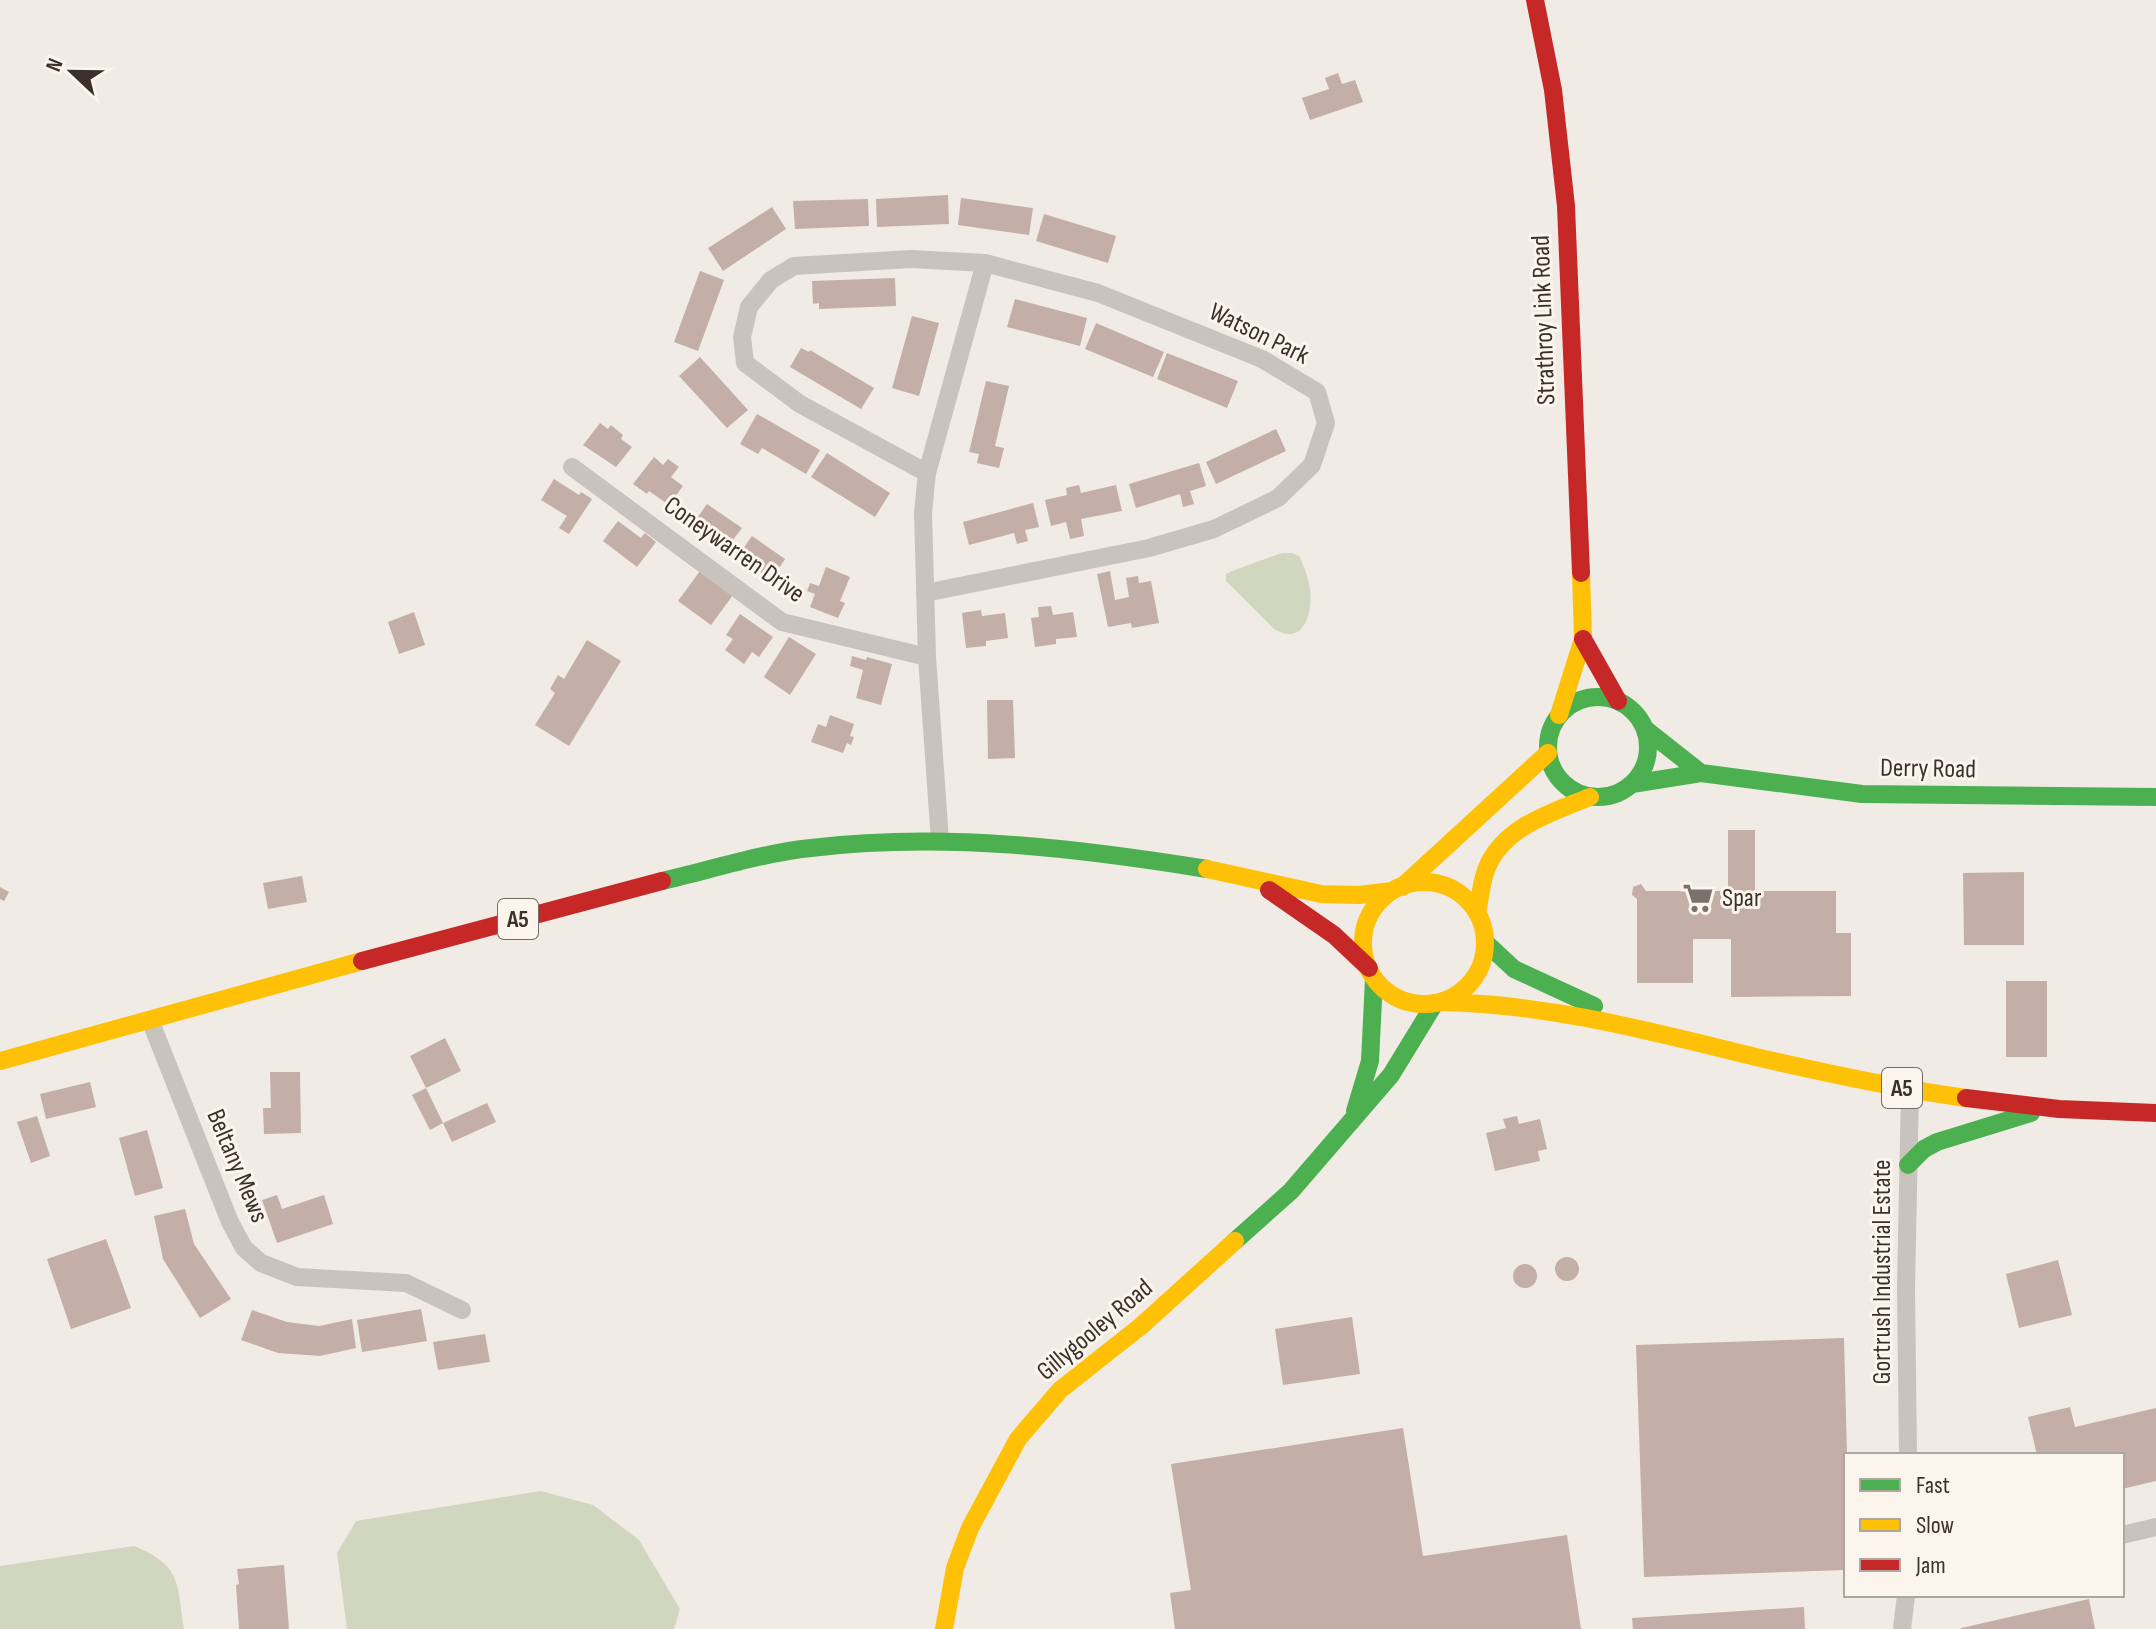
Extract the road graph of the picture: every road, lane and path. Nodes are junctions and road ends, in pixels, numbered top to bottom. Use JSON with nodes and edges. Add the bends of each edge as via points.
{"nodes":[{"id":1,"x":1535,"y":0,"type":"edge"},
{"id":2,"x":985,"y":263,"type":"junction"},
{"id":3,"x":572,"y":467,"type":"dead end"},
{"id":4,"x":927,"y":473,"type":"junction"},
{"id":5,"x":925,"y":593,"type":"junction"},
{"id":6,"x":1583,"y":639,"type":"junction"},
{"id":7,"x":927,"y":657,"type":"junction"},
{"id":8,"x":1618,"y":701,"type":"junction"},
{"id":9,"x":1559,"y":715,"type":"junction"},
{"id":10,"x":1644,"y":728,"type":"junction"},
{"id":11,"x":1548,"y":753,"type":"junction"},
{"id":12,"x":1701,"y":773,"type":"junction"},
{"id":13,"x":1632,"y":784,"type":"junction"},
{"id":14,"x":1590,"y":797,"type":"junction"},
{"id":15,"x":2156,"y":797,"type":"edge"},
{"id":16,"x":940,"y":841,"type":"junction"},
{"id":17,"x":1250,"y":879,"type":"junction"},
{"id":18,"x":1397,"y":889,"type":"junction"},
{"id":19,"x":1477,"y":913,"type":"junction"},
{"id":20,"x":1485,"y":942,"type":"junction"},
{"id":21,"x":1372,"y":974,"type":"junction"},
{"id":22,"x":1438,"y":1003,"type":"junction"},
{"id":23,"x":150,"y":1020,"type":"junction"},
{"id":24,"x":1653,"y":1031,"type":"junction"},
{"id":25,"x":0,"y":1061,"type":"edge"},
{"id":26,"x":1910,"y":1089,"type":"junction"},
{"id":27,"x":2047,"y":1108,"type":"junction"},
{"id":28,"x":2156,"y":1113,"type":"edge"},
{"id":29,"x":1353,"y":1118,"type":"junction"},
{"id":30,"x":1908,"y":1165,"type":"junction"},
{"id":31,"x":462,"y":1310,"type":"dead end"},
{"id":32,"x":1908,"y":1453,"type":"edge"},
{"id":33,"x":2156,"y":1527,"type":"edge"},
{"id":34,"x":2124,"y":1535,"type":"edge"},
{"id":35,"x":1906,"y":1597,"type":"edge"},
{"id":36,"x":944,"y":1629,"type":"edge"},
{"id":37,"x":1902,"y":1629,"type":"edge"}],
"edges":[{"from":1,"to":6,"type":"main road","name":"Strathroy Link Road","via":[[1553,90],[1566,206]]},
{"from":2,"to":4,"type":"street"},
{"from":2,"to":4,"type":"street","name":"Watson Park","via":[[911,259],[794,266],[771,280],[749,307],[742,337],[745,363],[800,404]]},
{"from":2,"to":5,"type":"street","name":"Watson Park","via":[[1098,293],[1262,359],[1317,392],[1326,423],[1312,465],[1278,498],[1214,529],[1149,548]]},
{"from":3,"to":7,"type":"street","name":"Coneywarren Drive","via":[[782,622]]},
{"from":4,"to":5,"type":"street"},
{"from":5,"to":7,"type":"street"},
{"from":6,"to":8,"type":"main road","name":"Strathroy Link Road"},
{"from":6,"to":9,"type":"main road","name":"Strathroy Link Road"},
{"from":7,"to":16,"type":"street"},
{"from":8,"to":9,"type":"main road","via":[[1584,699]]},
{"from":8,"to":10,"type":"main road"},
{"from":9,"to":11,"type":"main road"},
{"from":10,"to":12,"type":"main road","name":"Derry Road"},
{"from":10,"to":13,"type":"main road","via":[[1647,758]]},
{"from":11,"to":14,"type":"main road","via":[[1563,783]]},
{"from":11,"to":18,"type":"main road"},
{"from":12,"to":13,"type":"main road","name":"Derry Road"},
{"from":12,"to":15,"type":"main road","name":"Derry Road","via":[[1862,794]]},
{"from":13,"to":14,"type":"main road","via":[[1606,797]]},
{"from":14,"to":19,"type":"main road","via":[[1525,825],[1498,847],[1487,867]]},
{"from":16,"to":17,"type":"main road","number":"A5","via":[[1113,854]]},
{"from":16,"to":23,"type":"main road","number":"A5","via":[[808,848],[629,888]]},
{"from":17,"to":18,"type":"main road","number":"A5","via":[[1321,894]]},
{"from":17,"to":21,"type":"main road","number":"A5","via":[[1334,935]]},
{"from":18,"to":19,"type":"main road","number":"A5","via":[[1429,882],[1448,887]]},
{"from":18,"to":21,"type":"main road","via":[[1377,904],[1367,921],[1363,941]]},
{"from":19,"to":20,"type":"main road"},
{"from":20,"to":22,"type":"main road","via":[[1470,984]]},
{"from":20,"to":24,"type":"main road","number":"A5","via":[[1514,969]]},
{"from":21,"to":22,"type":"main road","number":"A5","via":[[1389,993],[1407,1002]]},
{"from":21,"to":29,"type":"main road","name":"Gillygooley Road","via":[[1370,1061]]},
{"from":22,"to":24,"type":"main road","number":"A5","via":[[1480,1001]]},
{"from":22,"to":29,"type":"main road","name":"Gillygooley Road","via":[[1391,1075]]},
{"from":23,"to":25,"type":"main road","number":"A5"},
{"from":23,"to":31,"type":"street","name":"Beltany Mews","via":[[244,1248],[261,1263],[297,1277],[406,1283]]},
{"from":24,"to":26,"type":"main road","number":"A5"},
{"from":26,"to":27,"type":"main road","number":"A5"},
{"from":26,"to":30,"type":"street","name":"Gortrush Industrial Estate"},
{"from":27,"to":28,"type":"main road","number":"A5"},
{"from":27,"to":30,"type":"main road","via":[[1937,1142]]},
{"from":29,"to":36,"type":"main road","name":"Gillygooley Road","via":[[1291,1191],[1141,1326],[1060,1390],[1018,1439],[970,1528],[955,1568]]},
{"from":30,"to":32,"type":"street","name":"Gortrush Industrial Estate"},
{"from":33,"to":34,"type":"street"},
{"from":35,"to":37,"type":"street"}]}
